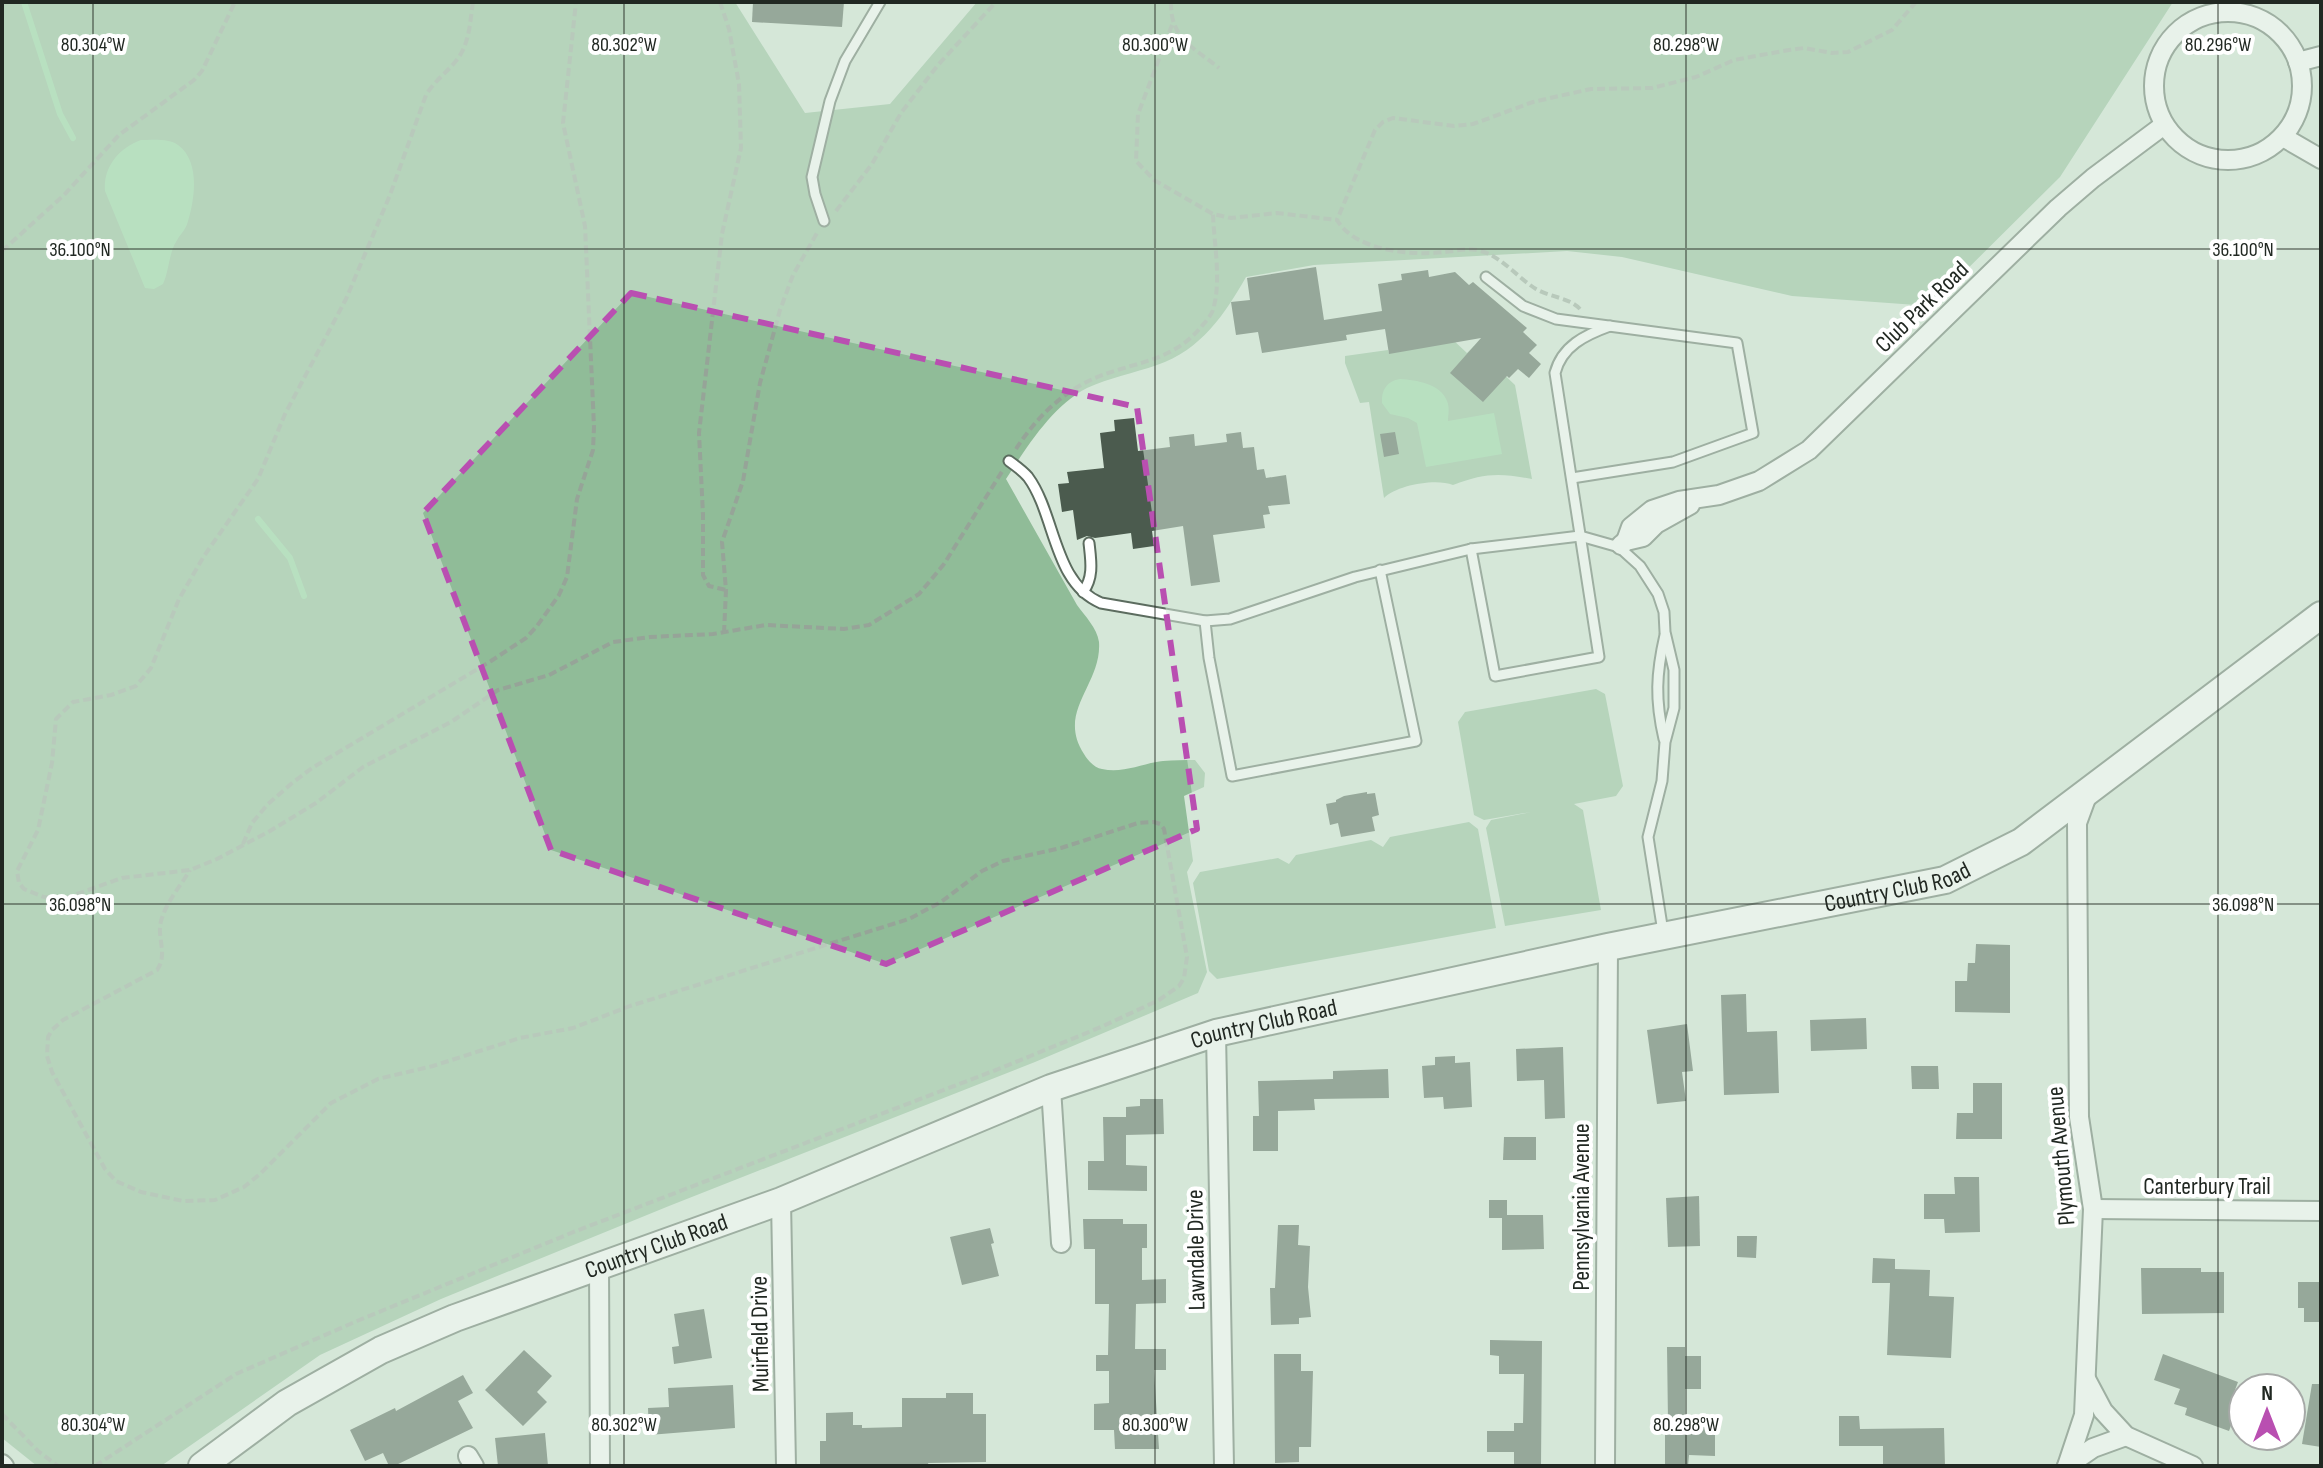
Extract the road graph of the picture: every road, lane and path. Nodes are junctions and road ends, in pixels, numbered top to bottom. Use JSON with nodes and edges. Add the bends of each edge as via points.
{"nodes":[{"id":1,"x":235,"y":2,"type":"edge"},
{"id":2,"x":473,"y":2,"type":"edge"},
{"id":3,"x":576,"y":2,"type":"edge"},
{"id":4,"x":720,"y":2,"type":"edge"},
{"id":5,"x":880,"y":2,"type":"edge"},
{"id":6,"x":996,"y":2,"type":"edge"},
{"id":7,"x":1171,"y":2,"type":"edge"},
{"id":8,"x":1916,"y":2,"type":"edge"},
{"id":9,"x":2209,"y":8,"type":"edge"},
{"id":10,"x":1172,"y":25,"type":"junction"},
{"id":11,"x":2321,"y":56,"type":"edge"},
{"id":12,"x":2298,"y":62,"type":"junction"},
{"id":13,"x":1219,"y":68,"type":"dead end"},
{"id":14,"x":2164,"y":125,"type":"junction"},
{"id":15,"x":2283,"y":137,"type":"junction"},
{"id":16,"x":2321,"y":159,"type":"edge"},
{"id":17,"x":1213,"y":214,"type":"junction"},
{"id":18,"x":1337,"y":220,"type":"junction"},
{"id":19,"x":824,"y":221,"type":"junction"},
{"id":20,"x":2,"y":251,"type":"edge"},
{"id":21,"x":1486,"y":277,"type":"dead end"},
{"id":22,"x":1583,"y":322,"type":"junction"},
{"id":23,"x":1610,"y":326,"type":"junction"},
{"id":24,"x":1009,"y":461,"type":"junction"},
{"id":25,"x":1572,"y":478,"type":"junction"},
{"id":26,"x":1580,"y":536,"type":"junction"},
{"id":27,"x":1089,"y":543,"type":"dead end"},
{"id":28,"x":1622,"y":544,"type":"junction"},
{"id":29,"x":1471,"y":549,"type":"junction"},
{"id":30,"x":1380,"y":570,"type":"junction"},
{"id":31,"x":726,"y":590,"type":"junction"},
{"id":32,"x":1083,"y":592,"type":"junction"},
{"id":33,"x":2321,"y":615,"type":"edge"},
{"id":34,"x":1205,"y":621,"type":"junction"},
{"id":35,"x":1665,"y":632,"type":"junction"},
{"id":36,"x":724,"y":633,"type":"junction"},
{"id":37,"x":1665,"y":742,"type":"junction"},
{"id":38,"x":2088,"y":793,"type":"junction"},
{"id":39,"x":242,"y":846,"type":"junction"},
{"id":40,"x":190,"y":870,"type":"junction"},
{"id":41,"x":1664,"y":936,"type":"junction"},
{"id":42,"x":1608,"y":947,"type":"junction"},
{"id":43,"x":1216,"y":1033,"type":"junction"},
{"id":44,"x":1051,"y":1088,"type":"junction"},
{"id":45,"x":781,"y":1201,"type":"junction"},
{"id":46,"x":2093,"y":1209,"type":"junction"},
{"id":47,"x":2321,"y":1211,"type":"edge"},
{"id":48,"x":1061,"y":1243,"type":"dead end"},
{"id":49,"x":599,"y":1266,"type":"junction"},
{"id":50,"x":2086,"y":1379,"type":"junction"},
{"id":51,"x":2,"y":1414,"type":"edge"},
{"id":52,"x":2126,"y":1436,"type":"junction"},
{"id":53,"x":58,"y":1466,"type":"edge"},
{"id":54,"x":95,"y":1466,"type":"edge"},
{"id":55,"x":202,"y":1466,"type":"edge"},
{"id":56,"x":600,"y":1466,"type":"edge"},
{"id":57,"x":786,"y":1466,"type":"edge"},
{"id":58,"x":1224,"y":1466,"type":"edge"},
{"id":59,"x":1605,"y":1466,"type":"edge"},
{"id":60,"x":2067,"y":1466,"type":"edge"},
{"id":61,"x":2193,"y":1466,"type":"edge"}],
"edges":[{"from":1,"to":20,"type":"path","via":[[194,80],[119,135]]},
{"from":2,"to":40,"type":"path","via":[[461,54],[426,95],[346,299],[285,414],[258,479],[179,599],[151,668],[136,686],[73,702],[56,719],[38,830],[17,871],[24,889],[63,899],[122,878]]},
{"from":3,"to":39,"type":"path","via":[[563,123],[585,226],[594,427],[567,577],[549,611],[526,638],[302,776],[268,804]]},
{"from":4,"to":31,"type":"path","via":[[739,84],[741,148],[722,234],[699,433],[703,575],[709,586]]},
{"from":5,"to":19,"type":"lane","via":[[845,61],[830,101],[812,177]]},
{"from":6,"to":19,"type":"path","via":[[938,65],[840,209]]},
{"from":7,"to":10,"type":"path"},
{"from":8,"to":18,"type":"path","via":[[1892,30],[1848,52],[1804,48],[1734,60],[1675,83],[1591,89],[1533,102],[1473,124],[1393,118],[1375,130]]},
{"from":9,"to":12,"type":"street","via":[[2252,16],[2272,26]]},
{"from":9,"to":14,"type":"street","via":[[2166,43],[2155,65],[2152,90]]},
{"from":10,"to":13,"type":"path"},
{"from":10,"to":17,"type":"path","via":[[1138,114],[1136,161],[1154,180]]},
{"from":11,"to":12,"type":"street"},
{"from":12,"to":15,"type":"street","via":[[2301,101]]},
{"from":14,"to":15,"type":"street","via":[[2191,151],[2214,160],[2239,160],[2263,152]]},
{"from":14,"to":28,"type":"street","name":"Club Park Road","via":[[2058,208],[1809,450],[1759,481],[1652,510],[1631,527]]},
{"from":15,"to":16,"type":"street"},
{"from":17,"to":18,"type":"path","via":[[1231,218],[1277,213]]},
{"from":17,"to":24,"type":"path","via":[[1216,282],[1209,318],[1190,341],[1169,354],[1066,394]]},
{"from":18,"to":22,"type":"path","via":[[1356,239],[1383,248],[1484,251],[1533,287],[1580,307]]},
{"from":19,"to":31,"type":"path","via":[[793,275],[760,383],[743,481],[722,542]]},
{"from":21,"to":22,"type":"lane","via":[[1523,306],[1556,319]]},
{"from":22,"to":23,"type":"lane"},
{"from":23,"to":25,"type":"lane","via":[[1571,346],[1555,373]]},
{"from":23,"to":25,"type":"lane","via":[[1737,343],[1753,433],[1673,462]]},
{"from":24,"to":32,"type":"lane","via":[[1028,478],[1072,581]]},
{"from":24,"to":36,"type":"path","via":[[944,564],[919,594],[878,621],[856,629],[781,624]]},
{"from":25,"to":26,"type":"lane"},
{"from":26,"to":28,"type":"lane"},
{"from":26,"to":29,"type":"lane"},
{"from":26,"to":29,"type":"lane","via":[[1599,657],[1495,676]]},
{"from":27,"to":32,"type":"lane","via":[[1091,570]]},
{"from":28,"to":35,"type":"lane","via":[[1651,579],[1662,604]]},
{"from":29,"to":30,"type":"lane"},
{"from":30,"to":34,"type":"lane","via":[[1230,619]]},
{"from":30,"to":34,"type":"lane","via":[[1416,741],[1232,776]]},
{"from":31,"to":36,"type":"path"},
{"from":32,"to":34,"type":"lane","via":[[1101,603]]},
{"from":33,"to":38,"type":"main road","name":"Country Club Road"},
{"from":35,"to":37,"type":"lane","via":[[1657,669],[1657,708]]},
{"from":35,"to":37,"type":"lane","via":[[1674,670],[1674,708]]},
{"from":36,"to":39,"type":"path","via":[[613,642],[549,675],[498,690],[451,722],[363,767],[316,803]]},
{"from":37,"to":41,"type":"lane","via":[[1648,837]]},
{"from":38,"to":41,"type":"main road","name":"Country Club Road","via":[[2021,842],[1945,880]]},
{"from":38,"to":46,"type":"street","name":"Plymouth Avenue","via":[[2077,823],[2078,1059],[2079,1117]]},
{"from":39,"to":40,"type":"path"},
{"from":40,"to":54,"type":"path","via":[[160,926],[162,963],[157,970],[63,1020],[46,1045],[52,1072],[105,1169],[125,1187],[183,1201],[215,1200],[244,1187],[331,1103],[378,1079],[573,1028],[909,919],[992,865],[1138,823],[1154,822],[1164,829],[1187,967],[1170,993],[1101,1027],[576,1231],[236,1374]]},
{"from":41,"to":42,"type":"main road","name":"Country Club Road"},
{"from":42,"to":43,"type":"main road","name":"Country Club Road"},
{"from":42,"to":59,"type":"street","name":"Pennsylvania Avenue"},
{"from":43,"to":44,"type":"main road","name":"Country Club Road"},
{"from":43,"to":58,"type":"street","name":"Lawndale Drive"},
{"from":44,"to":45,"type":"main road","name":"Country Club Road"},
{"from":44,"to":48,"type":"street"},
{"from":45,"to":49,"type":"main road","name":"Country Club Road"},
{"from":45,"to":57,"type":"street","name":"Muirfield Drive"},
{"from":46,"to":47,"type":"street","name":"Canterbury Trail"},
{"from":46,"to":50,"type":"street","name":"Plymouth Avenue"},
{"from":49,"to":55,"type":"main road","name":"Country Club Road","via":[[381,1350],[287,1403]]},
{"from":49,"to":56,"type":"street"},
{"from":50,"to":52,"type":"street","via":[[2103,1411]]},
{"from":50,"to":60,"type":"street","name":"Plymouth Avenue","via":[[2084,1415]]},
{"from":51,"to":53,"type":"path"},
{"from":52,"to":60,"type":"street","via":[[2093,1448]]},
{"from":52,"to":61,"type":"street"}]}
